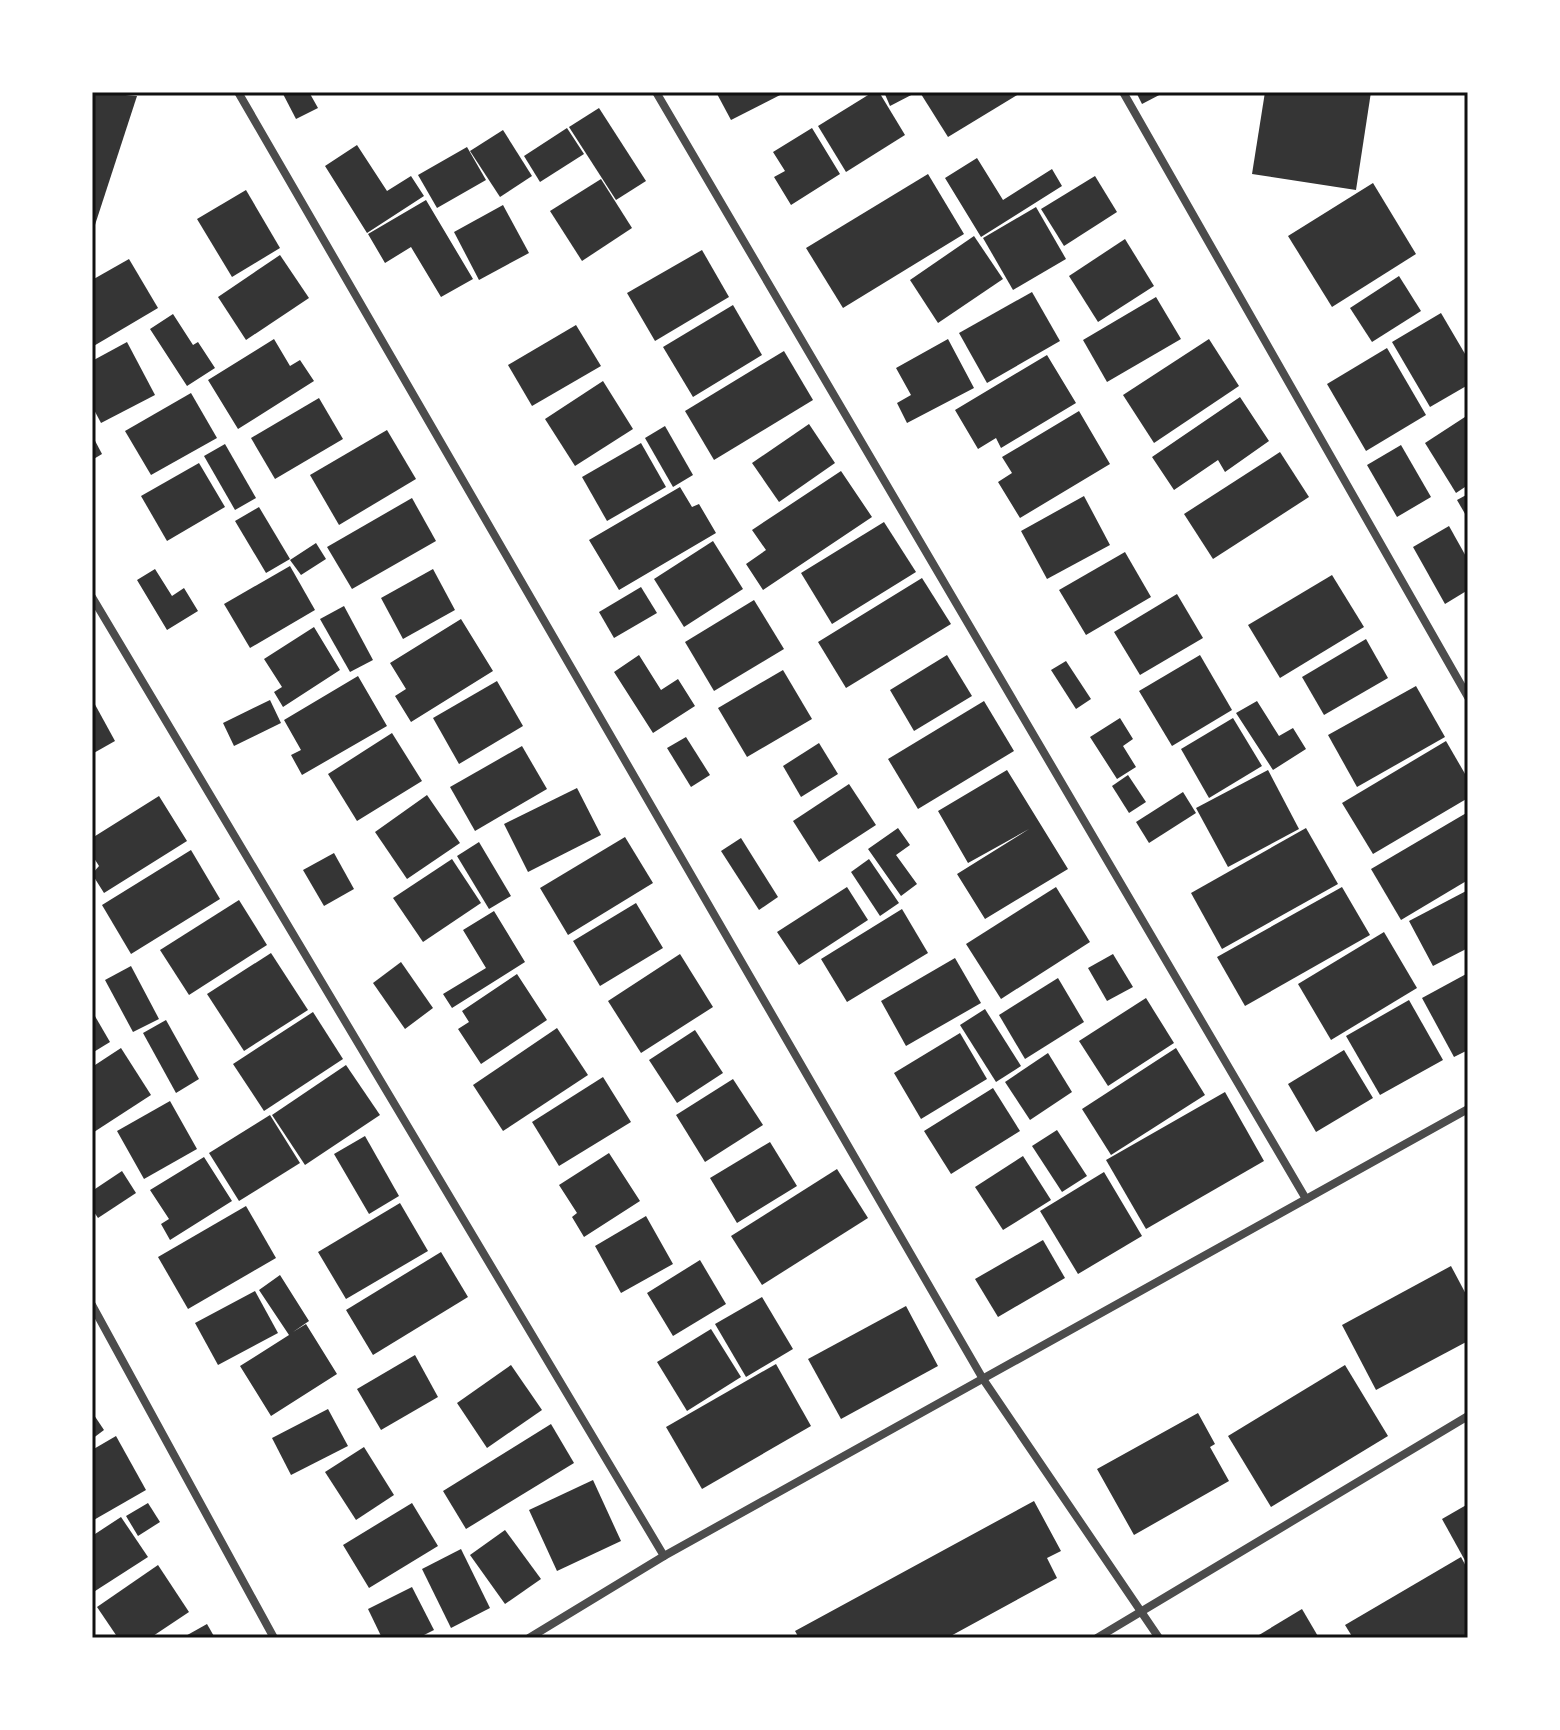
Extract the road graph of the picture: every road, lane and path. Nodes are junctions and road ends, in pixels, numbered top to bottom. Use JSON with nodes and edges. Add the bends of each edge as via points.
{"nodes":[{"id":1,"x":238,"y":92,"type":"edge"},
{"id":2,"x":656,"y":92,"type":"edge"},
{"id":3,"x":1123,"y":92,"type":"edge"},
{"id":4,"x":92,"y":597,"type":"edge"},
{"id":5,"x":1468,"y":697,"type":"edge"},
{"id":6,"x":1468,"y":1109,"type":"edge"},
{"id":7,"x":1306,"y":1199,"type":"junction"},
{"id":8,"x":92,"y":1305,"type":"edge"},
{"id":9,"x":983,"y":1379,"type":"junction"},
{"id":10,"x":1468,"y":1416,"type":"edge"},
{"id":11,"x":664,"y":1556,"type":"junction"},
{"id":12,"x":1143,"y":1611,"type":"junction"},
{"id":13,"x":274,"y":1638,"type":"edge"},
{"id":14,"x":529,"y":1638,"type":"edge"},
{"id":15,"x":1097,"y":1638,"type":"edge"},
{"id":16,"x":1159,"y":1638,"type":"edge"}],
"edges":[{"from":1,"to":9,"type":"street"},
{"from":2,"to":7,"type":"street"},
{"from":3,"to":5,"type":"street"},
{"from":4,"to":11,"type":"street"},
{"from":6,"to":7,"type":"street"},
{"from":7,"to":9,"type":"street"},
{"from":8,"to":13,"type":"street"},
{"from":9,"to":11,"type":"street"},
{"from":9,"to":12,"type":"street"},
{"from":10,"to":12,"type":"street"},
{"from":11,"to":14,"type":"street"},
{"from":12,"to":15,"type":"street"},
{"from":12,"to":16,"type":"street"}]}
